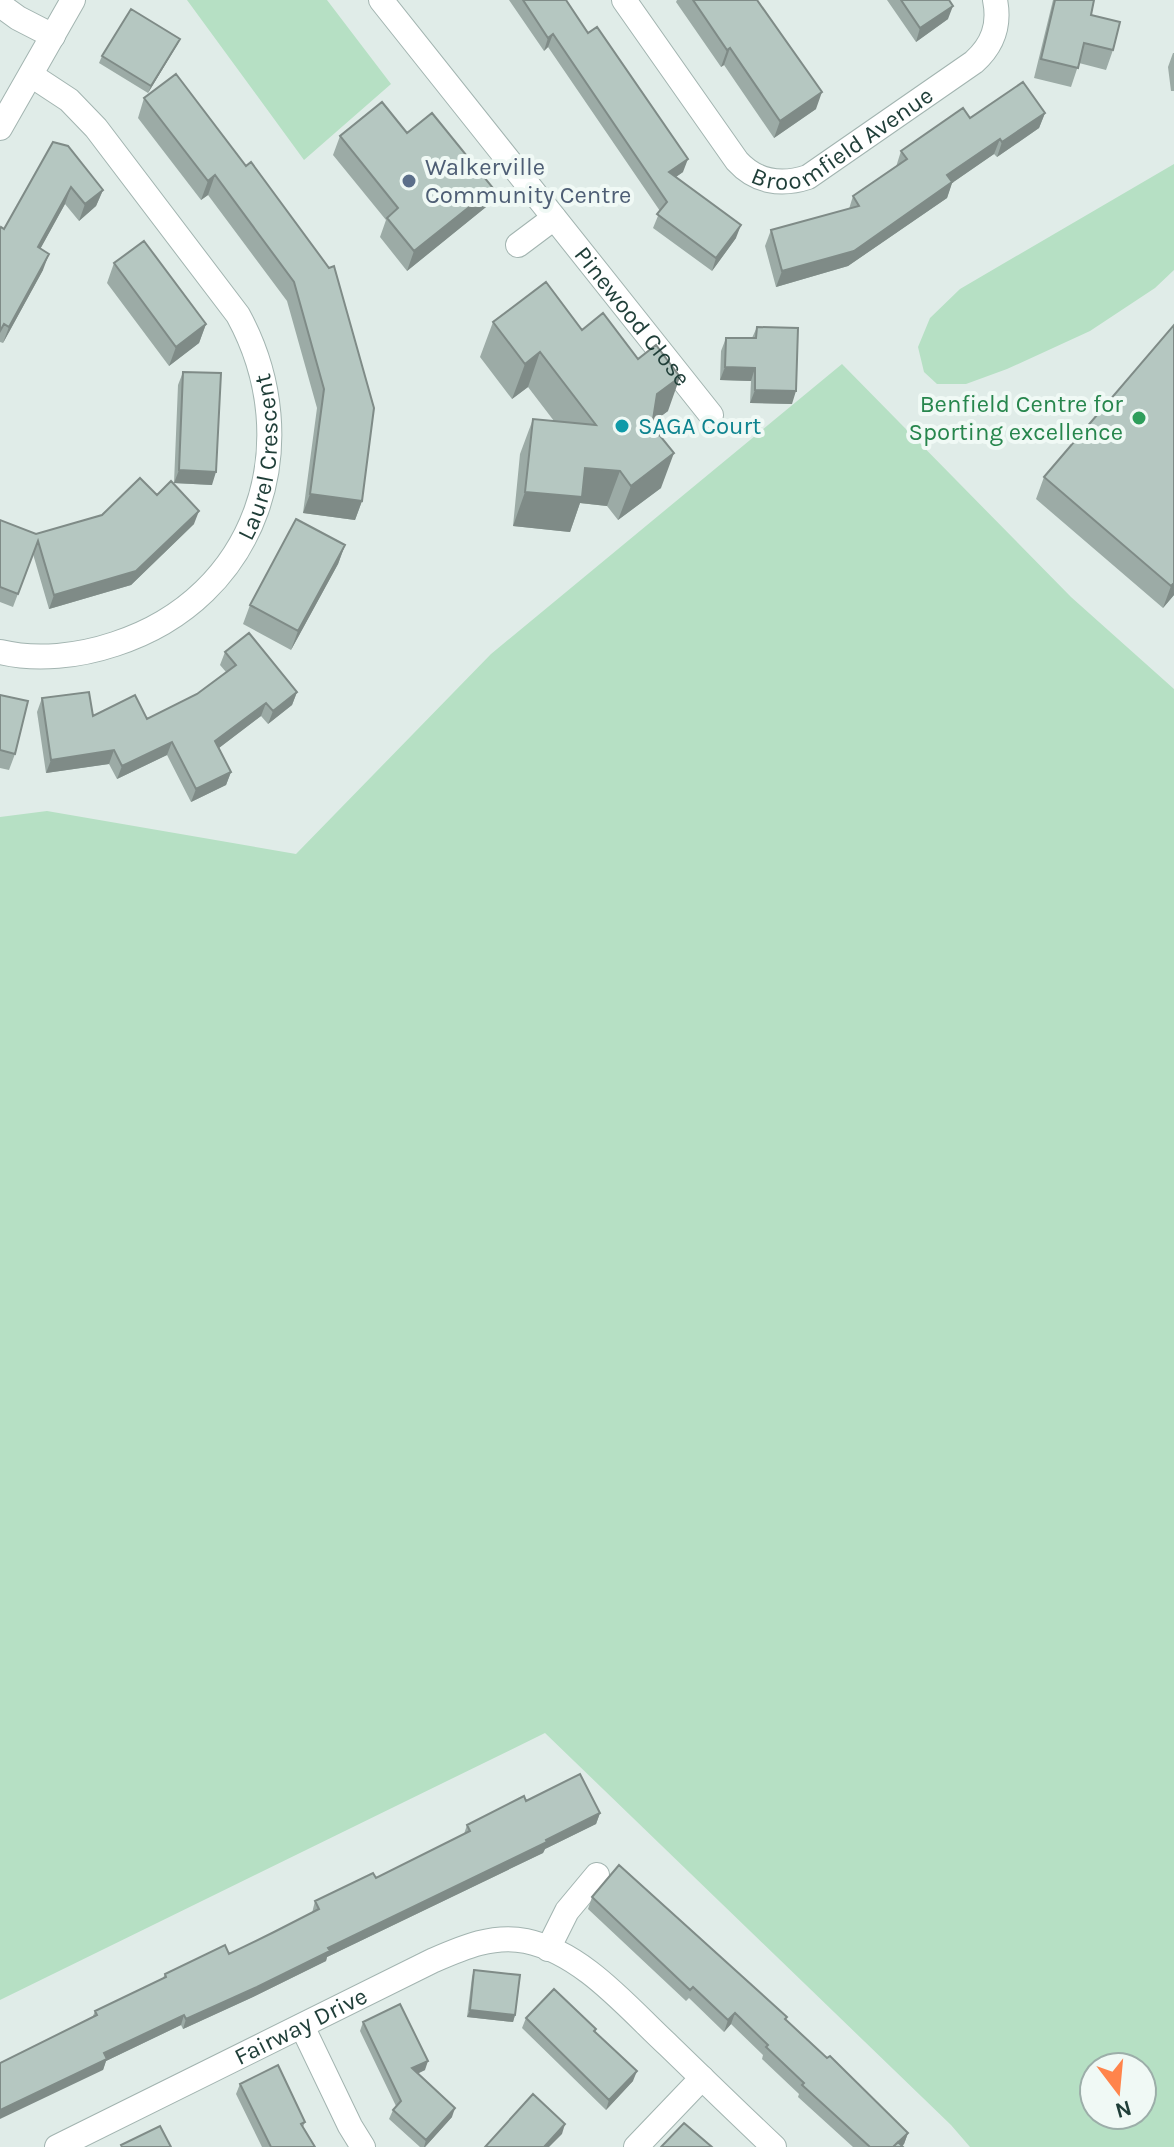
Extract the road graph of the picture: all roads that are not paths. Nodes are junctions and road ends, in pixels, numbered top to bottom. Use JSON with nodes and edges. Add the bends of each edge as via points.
{"nodes":[{"id":1,"x":73,"y":0,"type":"edge"},
{"id":2,"x":381,"y":0,"type":"edge"},
{"id":3,"x":624,"y":0,"type":"edge"},
{"id":4,"x":995,"y":0,"type":"edge"},
{"id":5,"x":0,"y":5,"type":"edge"},
{"id":6,"x":53,"y":36,"type":"junction"},
{"id":7,"x":31,"y":75,"type":"junction"},
{"id":8,"x":0,"y":128,"type":"edge"},
{"id":9,"x":554,"y":218,"type":"junction"},
{"id":10,"x":518,"y":245,"type":"dead end"},
{"id":11,"x":711,"y":415,"type":"dead end"},
{"id":12,"x":0,"y":652,"type":"edge"},
{"id":13,"x":597,"y":1875,"type":"dead end"},
{"id":14,"x":548,"y":1949,"type":"junction"},
{"id":15,"x":302,"y":2026,"type":"junction"},
{"id":16,"x":702,"y":2078,"type":"junction"},
{"id":17,"x":60,"y":2146,"type":"edge"},
{"id":18,"x":363,"y":2147,"type":"edge"},
{"id":19,"x":636,"y":2147,"type":"edge"},
{"id":20,"x":774,"y":2147,"type":"edge"}],
"edges":[{"from":1,"to":6,"type":"street"},
{"from":2,"to":9,"type":"street","name":"Pinewood Close"},
{"from":3,"to":4,"type":"street","name":"Broomfield Avenue","via":[[744,168],[758,178],[788,183],[817,172],[974,62],[993,38]]},
{"from":5,"to":6,"type":"street"},
{"from":6,"to":7,"type":"street"},
{"from":7,"to":8,"type":"street"},
{"from":7,"to":12,"type":"street","name":"Laurel Crescent","via":[[89,119],[238,315],[265,378],[270,449],[262,495],[245,536],[215,580],[177,613],[99,650],[35,656]]},
{"from":9,"to":10,"type":"street"},
{"from":9,"to":11,"type":"street","name":"Pinewood Close"},
{"from":13,"to":14,"type":"street","via":[[567,1911]]},
{"from":14,"to":15,"type":"street","name":"Fairway Drive","via":[[502,1939],[462,1948]]},
{"from":14,"to":16,"type":"street","name":"Fairway Drive","via":[[597,1979]]},
{"from":15,"to":17,"type":"street","name":"Fairway Drive"},
{"from":15,"to":18,"type":"street"},
{"from":16,"to":19,"type":"street"},
{"from":16,"to":20,"type":"street","name":"Fairway Drive"}]}
